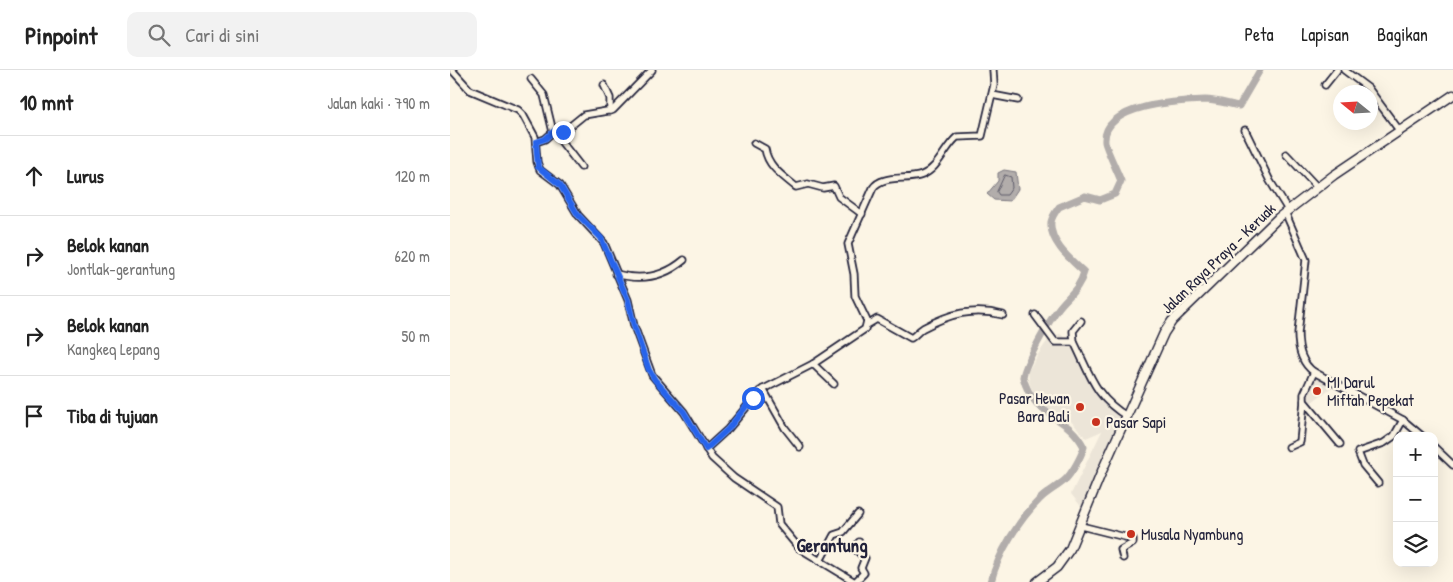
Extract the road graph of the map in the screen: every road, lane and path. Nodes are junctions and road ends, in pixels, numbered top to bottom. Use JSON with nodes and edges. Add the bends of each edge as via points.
{"nodes":[{"id":1,"x":452,"y":70,"type":"edge"},
{"id":2,"x":652,"y":70,"type":"edge"},
{"id":3,"x":993,"y":70,"type":"edge"},
{"id":4,"x":1337,"y":70,"type":"edge"},
{"id":5,"x":1344,"y":70,"type":"edge"},
{"id":6,"x":531,"y":79,"type":"dead end"},
{"id":7,"x":604,"y":85,"type":"dead end"},
{"id":8,"x":1325,"y":85,"type":"dead end"},
{"id":9,"x":992,"y":95,"type":"junction"},
{"id":10,"x":1453,"y":95,"type":"edge"},
{"id":11,"x":1018,"y":100,"type":"dead end"},
{"id":12,"x":610,"y":111,"type":"junction"},
{"id":13,"x":1244,"y":130,"type":"dead end"},
{"id":14,"x":1399,"y":130,"type":"junction"},
{"id":15,"x":556,"y":132,"type":"junction"},
{"id":16,"x":536,"y":142,"type":"junction"},
{"id":17,"x":754,"y":143,"type":"dead end"},
{"id":18,"x":1286,"y":154,"type":"dead end"},
{"id":19,"x":581,"y":167,"type":"dead end"},
{"id":20,"x":1318,"y":187,"type":"junction"},
{"id":21,"x":1287,"y":211,"type":"junction"},
{"id":22,"x":862,"y":214,"type":"junction"},
{"id":23,"x":684,"y":260,"type":"dead end"},
{"id":24,"x":616,"y":274,"type":"junction"},
{"id":25,"x":1003,"y":315,"type":"dead end"},
{"id":26,"x":1035,"y":315,"type":"dead end"},
{"id":27,"x":1081,"y":321,"type":"dead end"},
{"id":28,"x":867,"y":324,"type":"junction"},
{"id":29,"x":1074,"y":342,"type":"junction"},
{"id":30,"x":813,"y":364,"type":"junction"},
{"id":31,"x":1314,"y":372,"type":"junction"},
{"id":32,"x":834,"y":384,"type":"dead end"},
{"id":33,"x":763,"y":389,"type":"junction"},
{"id":34,"x":1304,"y":401,"type":"junction"},
{"id":35,"x":1128,"y":417,"type":"junction"},
{"id":36,"x":1404,"y":420,"type":"junction"},
{"id":37,"x":1418,"y":432,"type":"edge"},
{"id":38,"x":1340,"y":444,"type":"dead end"},
{"id":39,"x":800,"y":447,"type":"dead end"},
{"id":40,"x":1289,"y":448,"type":"dead end"},
{"id":41,"x":706,"y":449,"type":"junction"},
{"id":42,"x":1438,"y":451,"type":"edge"},
{"id":43,"x":1453,"y":465,"type":"edge"},
{"id":44,"x":1378,"y":483,"type":"dead end"},
{"id":45,"x":858,"y":514,"type":"dead end"},
{"id":46,"x":1081,"y":526,"type":"junction"},
{"id":47,"x":859,"y":542,"type":"dead end"},
{"id":48,"x":1123,"y":558,"type":"dead end"},
{"id":49,"x":820,"y":561,"type":"junction"},
{"id":50,"x":855,"y":582,"type":"edge"},
{"id":51,"x":1037,"y":582,"type":"edge"}],
"edges":[{"from":1,"to":16,"type":"street","via":[[470,90],[518,110],[528,122]]},
{"from":2,"to":12,"type":"street"},
{"from":3,"to":9,"type":"street"},
{"from":4,"to":8,"type":"street"},
{"from":5,"to":14,"type":"street","via":[[1368,88]]},
{"from":6,"to":15,"type":"street","via":[[544,96]]},
{"from":7,"to":12,"type":"street","via":[[610,98]]},
{"from":9,"to":11,"type":"street"},
{"from":9,"to":22,"type":"street","via":[[981,137],[957,137],[936,164],[922,175],[878,182]]},
{"from":10,"to":14,"type":"main road","name":"Jalan Raya Praya - Keruak"},
{"from":12,"to":15,"type":"street","via":[[584,115],[564,132]]},
{"from":13,"to":21,"type":"street"},
{"from":14,"to":20,"type":"main road","name":"Jalan Raya Praya - Keruak"},
{"from":15,"to":16,"type":"street"},
{"from":15,"to":19,"type":"street"},
{"from":16,"to":24,"type":"street","via":[[540,170],[560,185],[578,215],[601,238]]},
{"from":17,"to":22,"type":"street","via":[[765,149],[774,170],[796,188],[808,184],[822,188],[834,186],[839,196]]},
{"from":18,"to":20,"type":"street"},
{"from":20,"to":21,"type":"main road","name":"Jalan Raya Praya - Keruak"},
{"from":21,"to":31,"type":"street","via":[[1306,260],[1298,342],[1304,362]]},
{"from":21,"to":35,"type":"main road","name":"Jalan Raya Praya - Keruak","via":[[1172,321]]},
{"from":22,"to":28,"type":"street","via":[[848,246],[855,296]]},
{"from":23,"to":24,"type":"street","via":[[674,268],[655,275],[634,278]]},
{"from":24,"to":41,"type":"street","via":[[628,300],[652,375],[684,412]]},
{"from":25,"to":28,"type":"street","via":[[956,313],[911,338],[877,319]]},
{"from":26,"to":29,"type":"street","via":[[1055,342]]},
{"from":27,"to":29,"type":"street","via":[[1073,331]]},
{"from":28,"to":30,"type":"street","via":[[862,332]]},
{"from":29,"to":35,"type":"street","via":[[1100,395]]},
{"from":30,"to":32,"type":"street"},
{"from":30,"to":33,"type":"street"},
{"from":31,"to":34,"type":"street"},
{"from":31,"to":36,"type":"street"},
{"from":33,"to":39,"type":"street","via":[[784,428]]},
{"from":33,"to":41,"type":"street"},
{"from":34,"to":38,"type":"street"},
{"from":34,"to":40,"type":"street","via":[[1300,442]]},
{"from":35,"to":46,"type":"main road","name":"Jalan Raya Praya - Keruak"},
{"from":36,"to":37,"type":"street"},
{"from":36,"to":44,"type":"street","via":[[1394,436],[1384,443],[1358,452],[1363,465]]},
{"from":41,"to":49,"type":"street","via":[[726,472],[777,507],[779,524],[788,536],[804,552]]},
{"from":42,"to":43,"type":"street"},
{"from":45,"to":49,"type":"street","via":[[843,532],[834,535]]},
{"from":46,"to":48,"type":"street","via":[[1133,540],[1121,550]]},
{"from":46,"to":51,"type":"main road","name":"Jalan Raya Praya - Keruak","via":[[1057,567]]},
{"from":47,"to":50,"type":"street","via":[[855,548],[865,558],[861,568],[864,572]]},
{"from":49,"to":50,"type":"street"}]}
